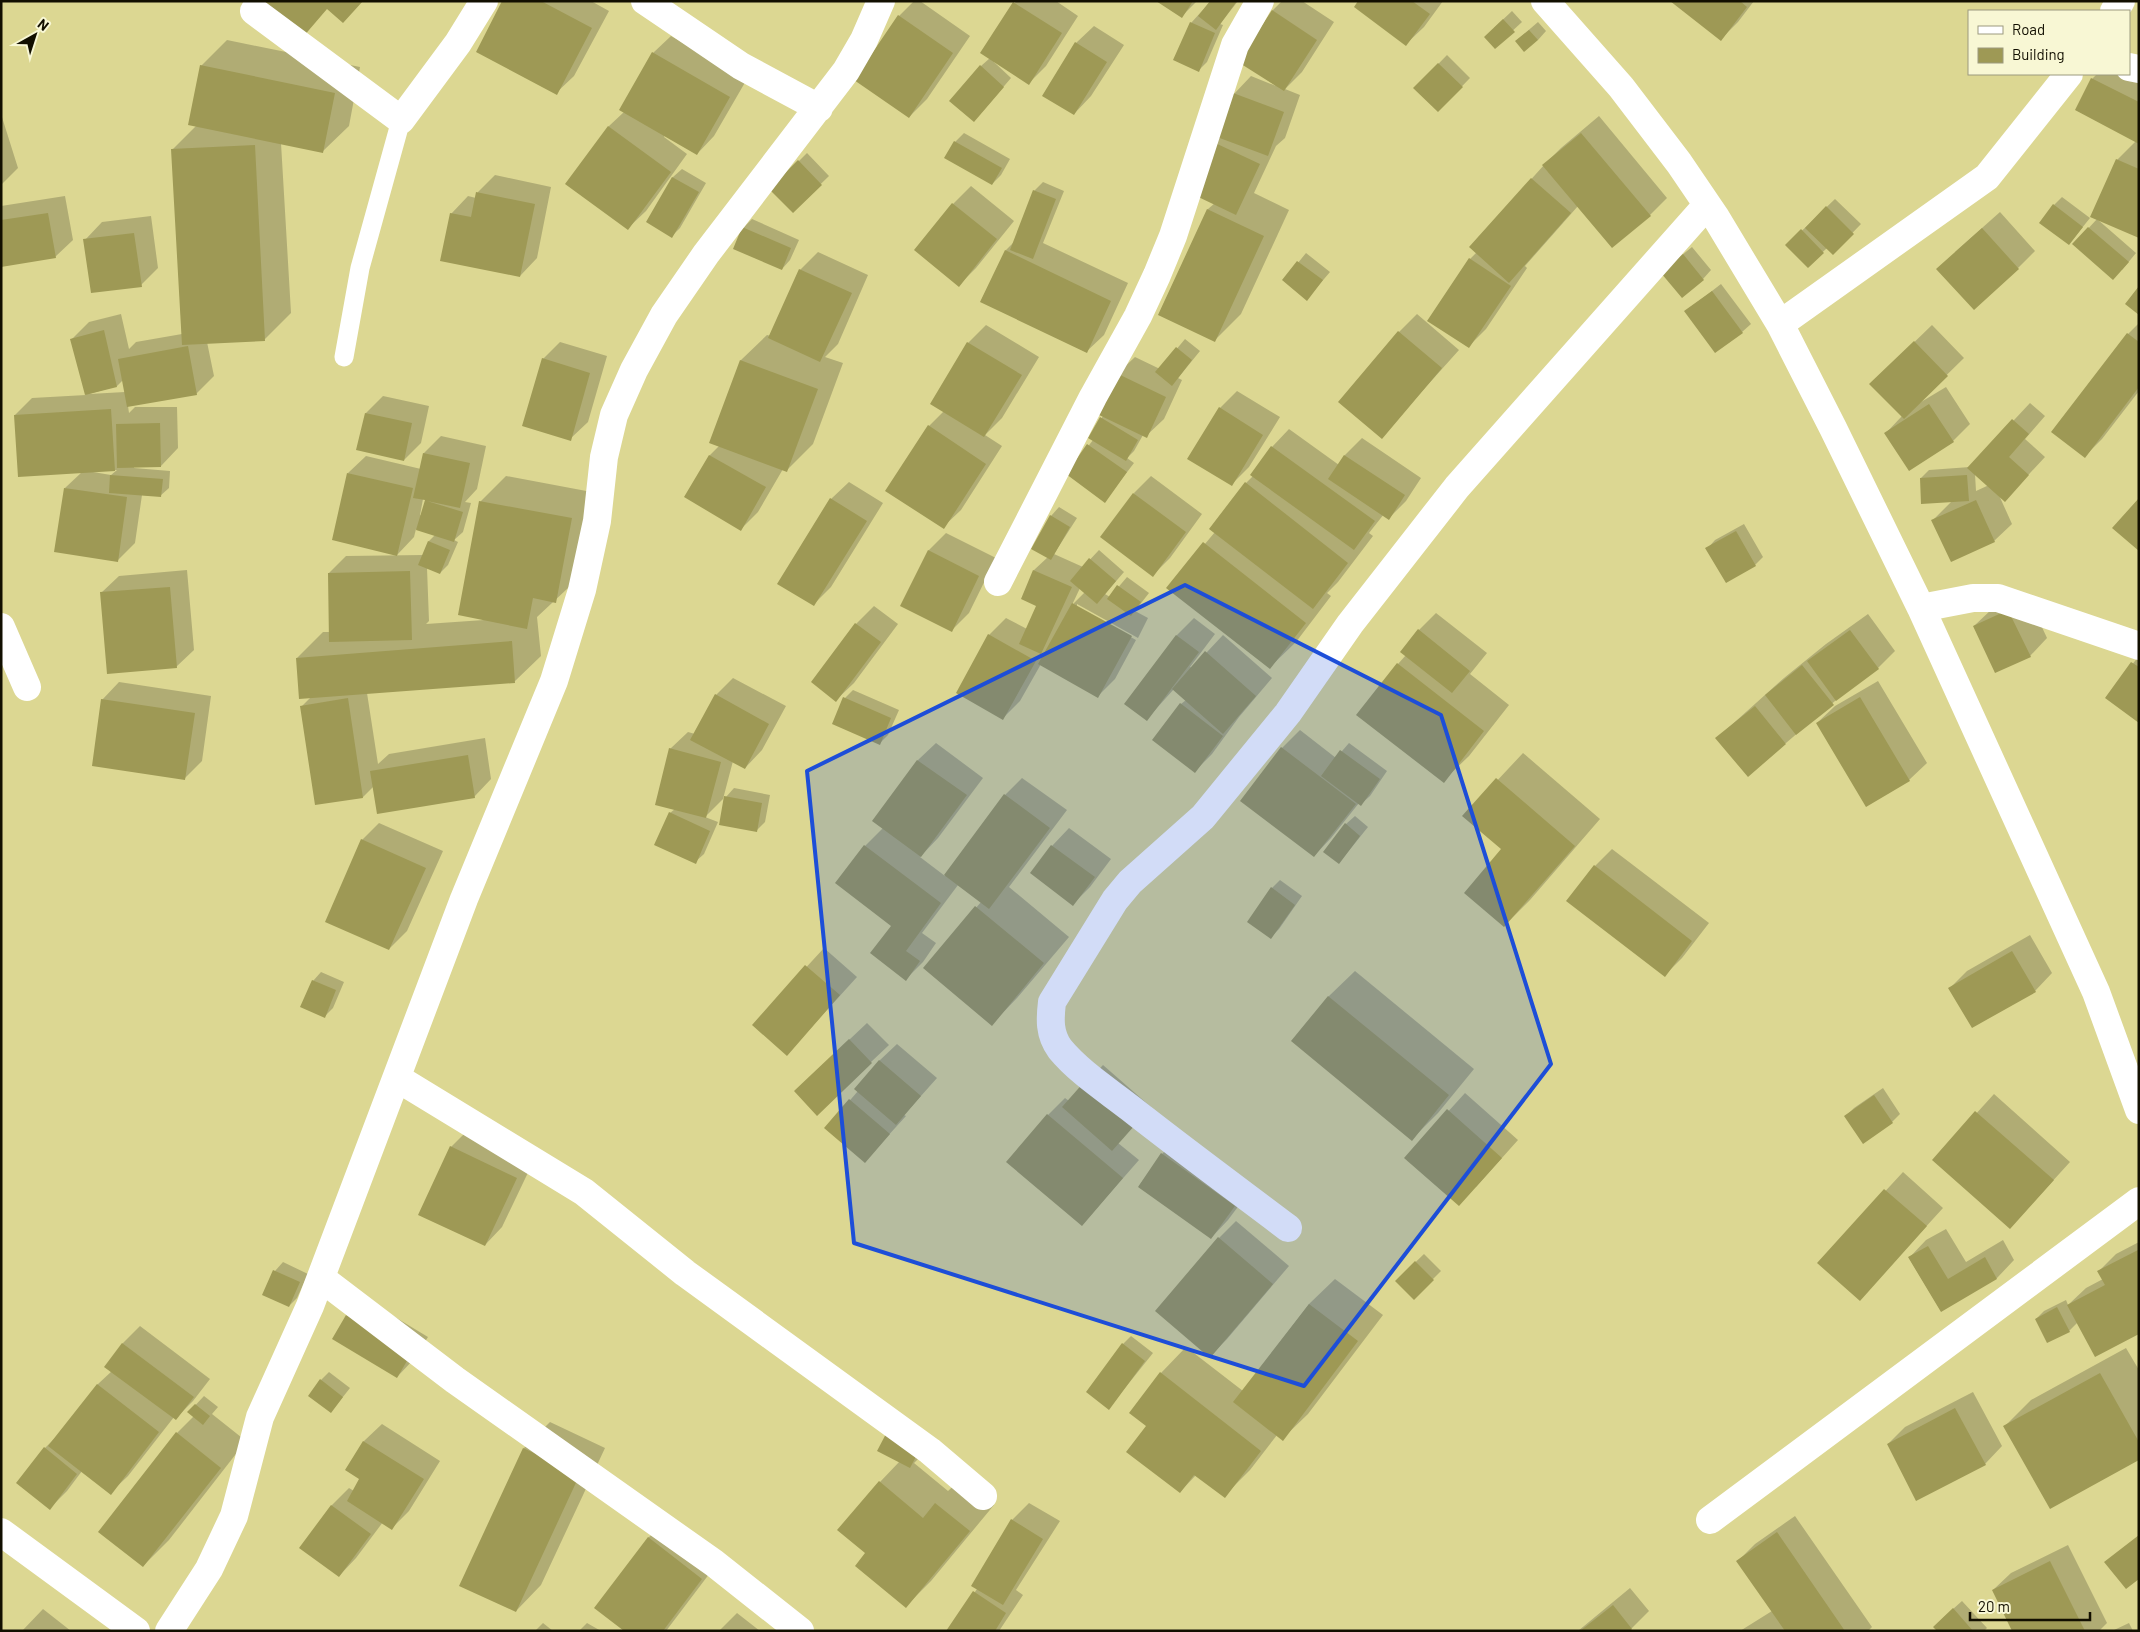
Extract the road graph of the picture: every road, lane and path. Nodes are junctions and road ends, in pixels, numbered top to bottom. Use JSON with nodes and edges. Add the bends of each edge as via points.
{"nodes":[{"id":1,"x":484,"y":1,"type":"edge"},
{"id":2,"x":645,"y":1,"type":"edge"},
{"id":3,"x":881,"y":1,"type":"edge"},
{"id":4,"x":1260,"y":1,"type":"edge"},
{"id":5,"x":1546,"y":1,"type":"edge"},
{"id":6,"x":254,"y":11,"type":"dead end"},
{"id":7,"x":2068,"y":75,"type":"edge"},
{"id":8,"x":819,"y":108,"type":"junction"},
{"id":9,"x":401,"y":120,"type":"junction"},
{"id":10,"x":1707,"y":205,"type":"junction"},
{"id":11,"x":1780,"y":324,"type":"junction"},
{"id":12,"x":344,"y":357,"type":"dead end"},
{"id":13,"x":998,"y":582,"type":"dead end"},
{"id":14,"x":1921,"y":608,"type":"junction"},
{"id":15,"x":1,"y":627,"type":"edge"},
{"id":16,"x":2139,"y":646,"type":"edge"},
{"id":17,"x":27,"y":687,"type":"dead end"},
{"id":18,"x":397,"y":1078,"type":"junction"},
{"id":19,"x":2139,"y":1110,"type":"edge"},
{"id":20,"x":2139,"y":1201,"type":"edge"},
{"id":21,"x":1288,"y":1228,"type":"dead end"},
{"id":22,"x":321,"y":1278,"type":"junction"},
{"id":23,"x":983,"y":1496,"type":"dead end"},
{"id":24,"x":1710,"y":1520,"type":"dead end"},
{"id":25,"x":1,"y":1532,"type":"edge"},
{"id":26,"x":136,"y":1631,"type":"edge"},
{"id":27,"x":169,"y":1631,"type":"edge"},
{"id":28,"x":800,"y":1631,"type":"edge"}],
"edges":[{"from":1,"to":9,"type":"street","via":[[458,44]]},
{"from":2,"to":8,"type":"street","via":[[741,66]]},
{"from":3,"to":8,"type":"street","via":[[864,40]]},
{"from":4,"to":13,"type":"street","via":[[1235,45],[1157,276]]},
{"from":5,"to":10,"type":"street","via":[[1621,87],[1679,162]]},
{"from":6,"to":9,"type":"street"},
{"from":7,"to":11,"type":"street","via":[[1987,177]]},
{"from":8,"to":18,"type":"street","via":[[706,254],[664,315],[614,415],[604,457],[597,522],[582,590],[554,681],[464,899]]},
{"from":9,"to":12,"type":"lane","via":[[360,268]]},
{"from":10,"to":11,"type":"street"},
{"from":10,"to":21,"type":"street","via":[[1457,487],[1350,624],[1288,713],[1203,817],[1130,882],[1052,1002],[1049,1021],[1053,1036],[1077,1065]]},
{"from":11,"to":14,"type":"street"},
{"from":14,"to":16,"type":"street","via":[[1973,598],[1998,598]]},
{"from":14,"to":19,"type":"street","via":[[2096,992]]},
{"from":15,"to":17,"type":"street"},
{"from":18,"to":22,"type":"street"},
{"from":18,"to":23,"type":"street","via":[[584,1192],[685,1273],[930,1451]]},
{"from":20,"to":24,"type":"street"},
{"from":22,"to":27,"type":"street","via":[[260,1417],[234,1516],[209,1569]]},
{"from":22,"to":28,"type":"street","via":[[455,1380],[714,1562]]},
{"from":25,"to":26,"type":"street"}]}
